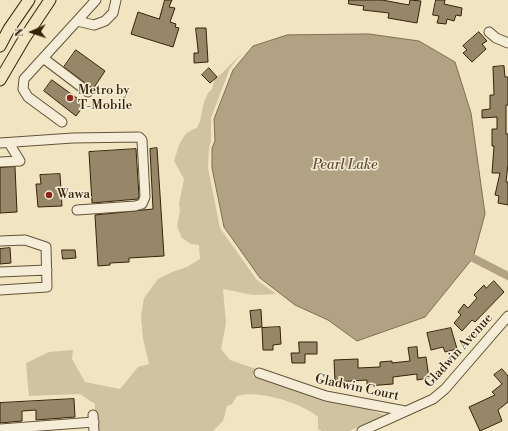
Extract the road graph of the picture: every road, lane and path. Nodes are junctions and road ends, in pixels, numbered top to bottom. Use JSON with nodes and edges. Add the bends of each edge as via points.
{"nodes":[{"id":1,"x":29,"y":0,"type":"edge"},
{"id":2,"x":50,"y":0,"type":"edge"},
{"id":3,"x":96,"y":0,"type":"edge"},
{"id":4,"x":116,"y":0,"type":"edge"},
{"id":5,"x":77,"y":21,"type":"junction"},
{"id":6,"x":489,"y":32,"type":"dead end"},
{"id":7,"x":508,"y":43,"type":"edge"},
{"id":8,"x":0,"y":46,"type":"edge"},
{"id":9,"x":43,"y":58,"type":"junction"},
{"id":10,"x":0,"y":80,"type":"edge"},
{"id":11,"x":88,"y":92,"type":"dead end"},
{"id":12,"x":62,"y":122,"type":"dead end"},
{"id":13,"x":5,"y":143,"type":"edge"},
{"id":14,"x":0,"y":162,"type":"edge"},
{"id":15,"x":77,"y":210,"type":"dead end"},
{"id":16,"x":0,"y":241,"type":"edge"},
{"id":17,"x":47,"y":270,"type":"junction"},
{"id":18,"x":0,"y":272,"type":"edge"},
{"id":19,"x":0,"y":290,"type":"edge"},
{"id":20,"x":508,"y":316,"type":"edge"},
{"id":21,"x":259,"y":373,"type":"dead end"},
{"id":22,"x":405,"y":411,"type":"junction"},
{"id":23,"x":94,"y":423,"type":"edge"},
{"id":24,"x":0,"y":429,"type":"edge"},
{"id":25,"x":362,"y":431,"type":"edge"}],
"edges":[{"from":1,"to":8,"type":"main road"},
{"from":2,"to":10,"type":"main road"},
{"from":3,"to":5,"type":"street"},
{"from":4,"to":5,"type":"street","via":[[113,13],[106,21],[94,25]]},
{"from":5,"to":9,"type":"street"},
{"from":6,"to":7,"type":"street"},
{"from":9,"to":11,"type":"street"},
{"from":9,"to":12,"type":"street","via":[[24,79],[23,89],[28,97]]},
{"from":13,"to":14,"type":"street","via":[[20,161]]},
{"from":13,"to":15,"type":"street","via":[[139,137],[142,140],[145,197],[142,204]]},
{"from":16,"to":17,"type":"street","via":[[25,240],[46,247]]},
{"from":17,"to":18,"type":"street"},
{"from":17,"to":19,"type":"street","via":[[48,287]]},
{"from":20,"to":22,"type":"street","name":"Gladwin Avenue","via":[[445,389],[433,399]]},
{"from":21,"to":22,"type":"street","name":"Gladwin Court","via":[[326,396]]},
{"from":22,"to":25,"type":"street","name":"Gladwin Avenue"},
{"from":23,"to":24,"type":"street"}]}
